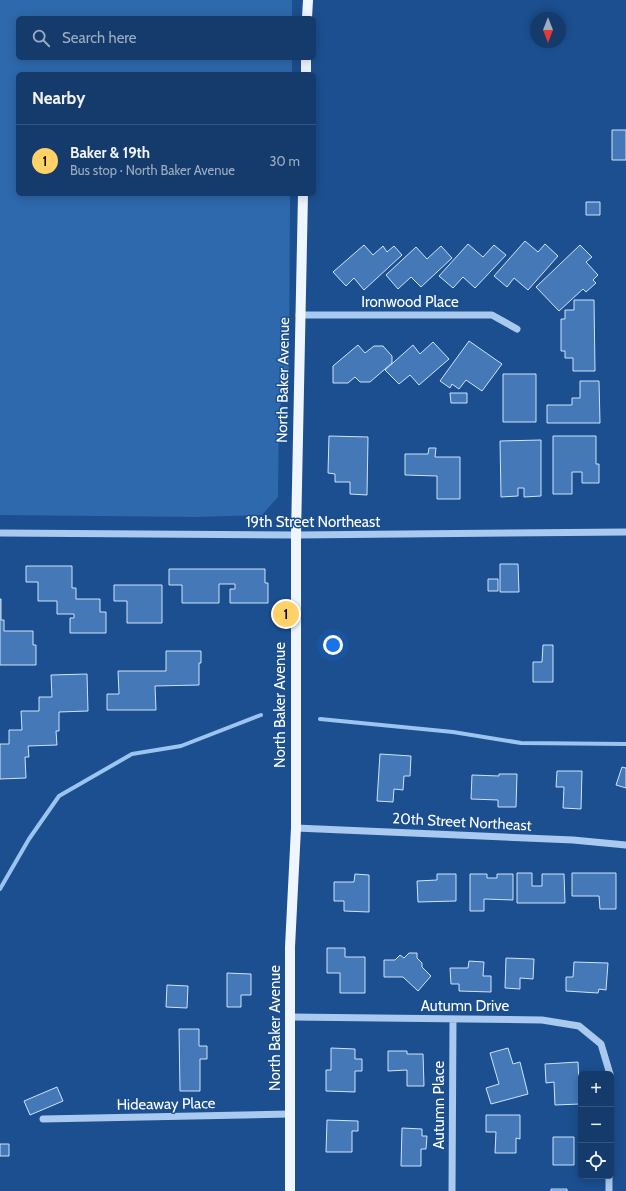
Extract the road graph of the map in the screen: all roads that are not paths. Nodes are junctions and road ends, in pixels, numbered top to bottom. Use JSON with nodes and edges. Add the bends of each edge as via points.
{"nodes":[{"id":1,"x":308,"y":0,"type":"edge"},
{"id":2,"x":307,"y":16,"type":"edge"},
{"id":3,"x":306,"y":60,"type":"edge"},
{"id":4,"x":306,"y":72,"type":"edge"},
{"id":5,"x":303,"y":196,"type":"edge"},
{"id":6,"x":300,"y":315,"type":"junction"},
{"id":7,"x":517,"y":329,"type":"dead end"},
{"id":8,"x":626,"y":532,"type":"edge"},
{"id":9,"x":0,"y":533,"type":"edge"},
{"id":10,"x":296,"y":535,"type":"junction"},
{"id":11,"x":296,"y":828,"type":"junction"},
{"id":12,"x":626,"y":846,"type":"edge"},
{"id":13,"x":291,"y":1018,"type":"junction"},
{"id":14,"x":453,"y":1020,"type":"junction"},
{"id":15,"x":609,"y":1071,"type":"edge"},
{"id":16,"x":290,"y":1114,"type":"junction"},
{"id":17,"x":43,"y":1119,"type":"dead end"},
{"id":18,"x":609,"y":1179,"type":"edge"},
{"id":19,"x":290,"y":1191,"type":"edge"},
{"id":20,"x":452,"y":1191,"type":"edge"},
{"id":21,"x":609,"y":1191,"type":"edge"}],
"edges":[{"from":1,"to":2,"type":"main road"},
{"from":3,"to":4,"type":"main road"},
{"from":5,"to":6,"type":"main road","name":"North Baker Avenue"},
{"from":6,"to":7,"type":"street","name":"Ironwood Place","via":[[492,316]]},
{"from":6,"to":10,"type":"main road","name":"North Baker Avenue"},
{"from":8,"to":10,"type":"street","name":"19th Street Northeast"},
{"from":9,"to":10,"type":"street","name":"19th Street Northeast"},
{"from":10,"to":11,"type":"main road","name":"North Baker Avenue"},
{"from":11,"to":12,"type":"street","name":"20th Street Northeast","via":[[573,840]]},
{"from":11,"to":13,"type":"main road","name":"North Baker Avenue","via":[[290,947]]},
{"from":13,"to":14,"type":"street","name":"Autumn Drive"},
{"from":13,"to":16,"type":"main road","name":"North Baker Avenue"},
{"from":14,"to":15,"type":"street","name":"Autumn Drive","via":[[542,1020],[579,1026],[601,1044]]},
{"from":14,"to":20,"type":"street","name":"Autumn Place"},
{"from":16,"to":17,"type":"street","name":"Hideaway Place"},
{"from":16,"to":19,"type":"main road","name":"North Baker Avenue"},
{"from":18,"to":21,"type":"street"}]}
